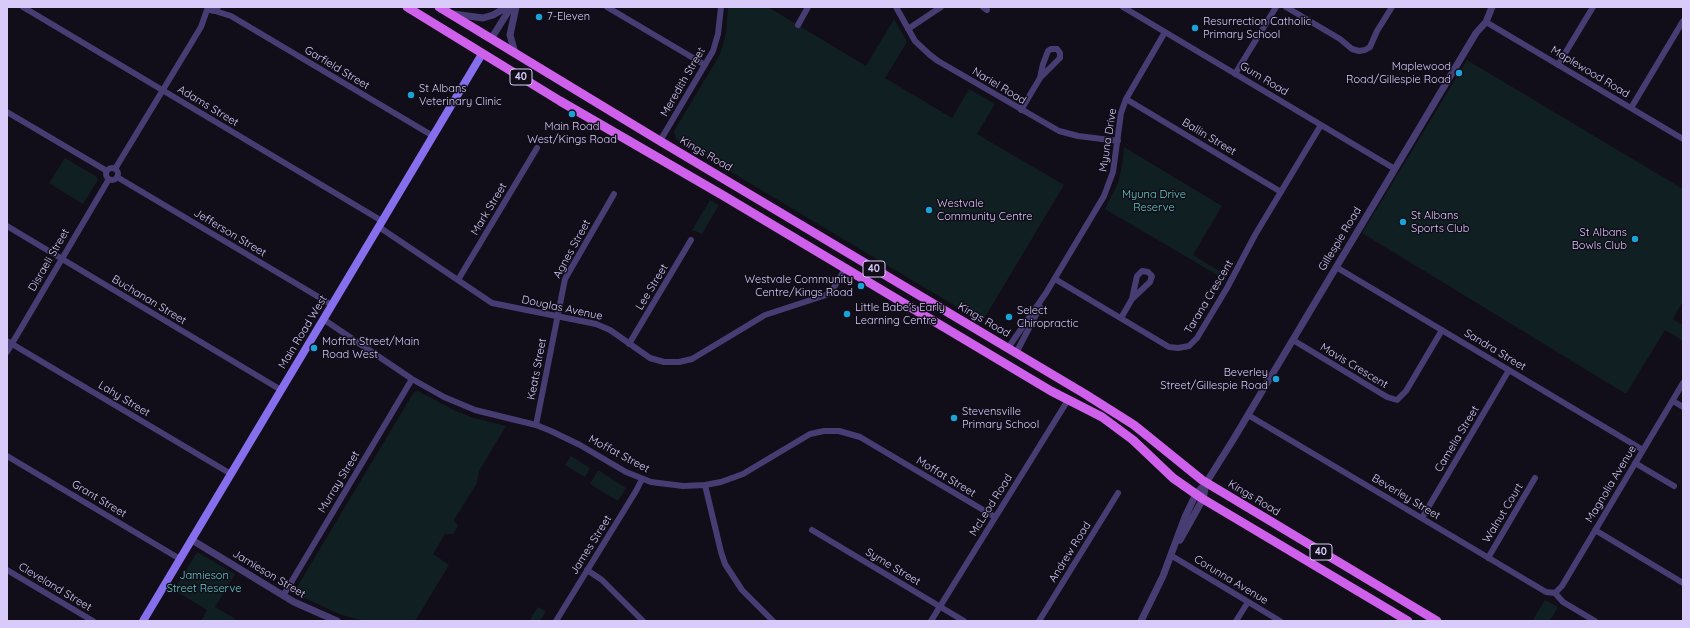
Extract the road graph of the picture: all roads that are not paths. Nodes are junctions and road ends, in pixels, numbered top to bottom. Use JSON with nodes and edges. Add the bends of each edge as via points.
{"nodes":[{"id":1,"x":24,"y":7,"type":"edge"},
{"id":2,"x":407,"y":7,"type":"edge"},
{"id":3,"x":439,"y":7,"type":"edge"},
{"id":4,"x":507,"y":7,"type":"edge"},
{"id":5,"x":510,"y":7,"type":"edge"},
{"id":6,"x":516,"y":7,"type":"edge"},
{"id":7,"x":607,"y":7,"type":"edge"},
{"id":8,"x":721,"y":7,"type":"edge"},
{"id":9,"x":808,"y":7,"type":"edge"},
{"id":10,"x":896,"y":7,"type":"edge"},
{"id":11,"x":941,"y":7,"type":"edge"},
{"id":12,"x":1123,"y":7,"type":"edge"},
{"id":13,"x":1276,"y":7,"type":"edge"},
{"id":14,"x":1286,"y":7,"type":"edge"},
{"id":15,"x":1392,"y":7,"type":"edge"},
{"id":16,"x":1492,"y":7,"type":"edge"},
{"id":17,"x":1592,"y":7,"type":"edge"},
{"id":18,"x":215,"y":9,"type":"edge"},
{"id":19,"x":449,"y":13,"type":"junction"},
{"id":20,"x":1683,"y":21,"type":"edge"},
{"id":21,"x":1486,"y":22,"type":"junction"},
{"id":22,"x":798,"y":24,"type":"dead end"},
{"id":23,"x":908,"y":29,"type":"junction"},
{"id":24,"x":1165,"y":32,"type":"junction"},
{"id":25,"x":491,"y":39,"type":"junction"},
{"id":26,"x":515,"y":53,"type":"junction"},
{"id":27,"x":482,"y":54,"type":"junction"},
{"id":28,"x":705,"y":65,"type":"junction"},
{"id":29,"x":1558,"y":65,"type":"junction"},
{"id":30,"x":1235,"y":74,"type":"junction"},
{"id":31,"x":1040,"y":78,"type":"junction"},
{"id":32,"x":163,"y":91,"type":"junction"},
{"id":33,"x":1126,"y":99,"type":"junction"},
{"id":34,"x":1631,"y":108,"type":"junction"},
{"id":35,"x":1021,"y":110,"type":"junction"},
{"id":36,"x":7,"y":112,"type":"edge"},
{"id":37,"x":1321,"y":125,"type":"junction"},
{"id":38,"x":433,"y":136,"type":"junction"},
{"id":39,"x":1683,"y":139,"type":"edge"},
{"id":40,"x":660,"y":141,"type":"junction"},
{"id":41,"x":1118,"y":141,"type":"junction"},
{"id":42,"x":537,"y":148,"type":"dead end"},
{"id":43,"x":652,"y":154,"type":"junction"},
{"id":44,"x":115,"y":169,"type":"junction"},
{"id":45,"x":1395,"y":169,"type":"junction"},
{"id":46,"x":107,"y":171,"type":"junction"},
{"id":47,"x":117,"y":177,"type":"junction"},
{"id":48,"x":109,"y":179,"type":"junction"},
{"id":49,"x":1281,"y":192,"type":"junction"},
{"id":50,"x":614,"y":194,"type":"dead end"},
{"id":51,"x":381,"y":224,"type":"junction"},
{"id":52,"x":7,"y":226,"type":"edge"},
{"id":53,"x":691,"y":240,"type":"dead end"},
{"id":54,"x":852,"y":256,"type":"junction"},
{"id":55,"x":61,"y":259,"type":"junction"},
{"id":56,"x":1336,"y":267,"type":"junction"},
{"id":57,"x":845,"y":269,"type":"junction"},
{"id":58,"x":1055,"y":279,"type":"junction"},
{"id":59,"x":458,"y":280,"type":"junction"},
{"id":60,"x":1132,"y":300,"type":"junction"},
{"id":61,"x":332,"y":305,"type":"junction"},
{"id":62,"x":557,"y":316,"type":"junction"},
{"id":63,"x":1121,"y":318,"type":"junction"},
{"id":64,"x":323,"y":319,"type":"junction"},
{"id":65,"x":1442,"y":330,"type":"junction"},
{"id":66,"x":1293,"y":340,"type":"junction"},
{"id":67,"x":9,"y":342,"type":"edge"},
{"id":68,"x":629,"y":344,"type":"junction"},
{"id":69,"x":1012,"y":350,"type":"junction"},
{"id":70,"x":7,"y":352,"type":"edge"},
{"id":71,"x":1006,"y":364,"type":"junction"},
{"id":72,"x":1509,"y":370,"type":"junction"},
{"id":73,"x":412,"y":379,"type":"junction"},
{"id":74,"x":1683,"y":383,"type":"edge"},
{"id":75,"x":281,"y":390,"type":"junction"},
{"id":76,"x":1068,"y":400,"type":"junction"},
{"id":77,"x":1673,"y":400,"type":"junction"},
{"id":78,"x":1683,"y":407,"type":"edge"},
{"id":79,"x":1248,"y":415,"type":"junction"},
{"id":80,"x":536,"y":425,"type":"junction"},
{"id":81,"x":1643,"y":450,"type":"junction"},
{"id":82,"x":7,"y":456,"type":"edge"},
{"id":83,"x":1635,"y":463,"type":"junction"},
{"id":84,"x":230,"y":474,"type":"junction"},
{"id":85,"x":1535,"y":478,"type":"dead end"},
{"id":86,"x":642,"y":479,"type":"junction"},
{"id":87,"x":1206,"y":482,"type":"junction"},
{"id":88,"x":705,"y":485,"type":"junction"},
{"id":89,"x":1674,"y":486,"type":"dead end"},
{"id":90,"x":1118,"y":493,"type":"dead end"},
{"id":91,"x":1200,"y":497,"type":"junction"},
{"id":92,"x":995,"y":517,"type":"junction"},
{"id":93,"x":1422,"y":518,"type":"junction"},
{"id":94,"x":812,"y":530,"type":"dead end"},
{"id":95,"x":1595,"y":530,"type":"junction"},
{"id":96,"x":192,"y":540,"type":"junction"},
{"id":97,"x":1172,"y":556,"type":"junction"},
{"id":98,"x":1488,"y":558,"type":"junction"},
{"id":99,"x":180,"y":559,"type":"junction"},
{"id":100,"x":7,"y":570,"type":"edge"},
{"id":101,"x":587,"y":570,"type":"junction"},
{"id":102,"x":1683,"y":583,"type":"edge"},
{"id":103,"x":1555,"y":593,"type":"junction"},
{"id":104,"x":283,"y":596,"type":"junction"},
{"id":105,"x":1248,"y":602,"type":"junction"},
{"id":106,"x":940,"y":607,"type":"junction"},
{"id":107,"x":93,"y":621,"type":"edge"},
{"id":108,"x":143,"y":621,"type":"edge"},
{"id":109,"x":337,"y":621,"type":"edge"},
{"id":110,"x":556,"y":621,"type":"edge"},
{"id":111,"x":643,"y":621,"type":"edge"},
{"id":112,"x":773,"y":621,"type":"edge"},
{"id":113,"x":931,"y":621,"type":"edge"},
{"id":114,"x":964,"y":621,"type":"edge"},
{"id":115,"x":1039,"y":621,"type":"edge"},
{"id":116,"x":1141,"y":621,"type":"edge"},
{"id":117,"x":1236,"y":621,"type":"edge"},
{"id":118,"x":1280,"y":621,"type":"edge"},
{"id":119,"x":1408,"y":621,"type":"edge"},
{"id":120,"x":1437,"y":621,"type":"edge"},
{"id":121,"x":1595,"y":621,"type":"edge"}],
"edges":[{"from":1,"to":32,"type":"street","name":"Adams Street"},
{"from":2,"to":27,"type":"main road","number":"40"},
{"from":3,"to":19,"type":"main road","number":"40"},
{"from":4,"to":19,"type":"street","via":[[483,18]]},
{"from":5,"to":25,"type":"street"},
{"from":6,"to":26,"type":"street","via":[[510,35]]},
{"from":7,"to":28,"type":"street"},
{"from":8,"to":28,"type":"street","name":"Meredith Street","via":[[716,42]]},
{"from":9,"to":22,"type":"street"},
{"from":10,"to":23,"type":"street","name":"Nariel Road"},
{"from":11,"to":23,"type":"street"},
{"from":12,"to":24,"type":"street","name":"Gum Road"},
{"from":13,"to":30,"type":"street"},
{"from":14,"to":15,"type":"street","via":[[1356,51],[1370,47]]},
{"from":16,"to":21,"type":"street","name":"Gillespie Road"},
{"from":17,"to":29,"type":"street"},
{"from":18,"to":32,"type":"street","via":[[201,26]]},
{"from":18,"to":38,"type":"street","name":"Garfield Street","via":[[231,16]]},
{"from":19,"to":25,"type":"main road","number":"40"},
{"from":20,"to":34,"type":"street"},
{"from":21,"to":29,"type":"street","name":"Maplewood Road"},
{"from":21,"to":45,"type":"street","name":"Gillespie Road","via":[[1476,33]]},
{"from":23,"to":35,"type":"street","name":"Nariel Road","via":[[930,55]]},
{"from":24,"to":30,"type":"street","name":"Gum Road"},
{"from":24,"to":33,"type":"street","name":"Myuna Drive"},
{"from":25,"to":26,"type":"main road","name":"Kings Road","number":"40"},
{"from":25,"to":27,"type":"main road"},
{"from":26,"to":40,"type":"main road","name":"Kings Road","number":"40"},
{"from":27,"to":38,"type":"main road","name":"Main Road West"},
{"from":27,"to":43,"type":"main road","number":"40"},
{"from":28,"to":40,"type":"street","name":"Meredith Street"},
{"from":29,"to":34,"type":"street","name":"Maplewood Road"},
{"from":30,"to":37,"type":"street","name":"Gum Road"},
{"from":31,"to":31,"type":"street","via":[[1046,55],[1051,49],[1057,49],[1060,58]]},
{"from":31,"to":35,"type":"street"},
{"from":32,"to":44,"type":"street"},
{"from":32,"to":51,"type":"street","name":"Adams Street"},
{"from":33,"to":41,"type":"street","name":"Myuna Drive","via":[[1121,113]]},
{"from":33,"to":49,"type":"street","name":"Ballin Street"},
{"from":34,"to":39,"type":"street","name":"Maplewood Road"},
{"from":35,"to":41,"type":"street","name":"Nariel Road","via":[[1058,131]]},
{"from":36,"to":46,"type":"street"},
{"from":37,"to":45,"type":"street","name":"Gum Road"},
{"from":37,"to":49,"type":"street","name":"Tarana Crescent"},
{"from":38,"to":51,"type":"main road","name":"Main Road West"},
{"from":40,"to":43,"type":"main road"},
{"from":40,"to":54,"type":"main road","name":"Kings Road","number":"40"},
{"from":41,"to":58,"type":"street","name":"Myuna Drive","via":[[1109,187]]},
{"from":42,"to":59,"type":"street","name":"Mark Street"},
{"from":43,"to":57,"type":"main road","number":"40"},
{"from":44,"to":46,"type":"street","via":[[110,168]]},
{"from":44,"to":47,"type":"street","via":[[118,172]]},
{"from":45,"to":56,"type":"street","name":"Gillespie Road"},
{"from":46,"to":48,"type":"street"},
{"from":47,"to":48,"type":"street"},
{"from":47,"to":61,"type":"street","name":"Jefferson Street"},
{"from":48,"to":55,"type":"street","name":"Disraeli Street"},
{"from":49,"to":63,"type":"street","name":"Tarana Crescent","via":[[1192,344],[1182,348],[1169,347]]},
{"from":50,"to":62,"type":"street","name":"Agnes Street","via":[[567,273]]},
{"from":51,"to":59,"type":"street","name":"Douglas Avenue"},
{"from":51,"to":61,"type":"main road","name":"Main Road West"},
{"from":52,"to":55,"type":"street","name":"Buchanan Street"},
{"from":53,"to":68,"type":"street","name":"Lee Street"},
{"from":54,"to":57,"type":"main road"},
{"from":54,"to":69,"type":"main road","name":"Kings Road","number":"40"},
{"from":55,"to":67,"type":"street","name":"Disraeli Street"},
{"from":55,"to":75,"type":"street","name":"Buchanan Street"},
{"from":56,"to":65,"type":"street","name":"Sandra Street"},
{"from":56,"to":66,"type":"street","name":"Gillespie Road"},
{"from":57,"to":68,"type":"street","name":"Douglas Avenue","via":[[833,289],[826,295],[765,315],[692,359],[664,362],[650,358]]},
{"from":57,"to":71,"type":"main road","number":"40"},
{"from":58,"to":63,"type":"street","name":"Tarana Crescent"},
{"from":58,"to":69,"type":"street","name":"Myuna Drive","via":[[1028,317]]},
{"from":59,"to":62,"type":"street","name":"Douglas Avenue","via":[[492,303]]},
{"from":60,"to":60,"type":"street","via":[[1150,282],[1152,276],[1148,272],[1142,271],[1137,276]]},
{"from":60,"to":63,"type":"street"},
{"from":61,"to":64,"type":"main road","name":"Main Road West"},
{"from":62,"to":68,"type":"street","name":"Douglas Avenue","via":[[604,326]]},
{"from":62,"to":80,"type":"street","name":"Keats Street"},
{"from":64,"to":73,"type":"street","name":"Moffat Street"},
{"from":64,"to":75,"type":"main road","name":"Main Road West"},
{"from":65,"to":66,"type":"street","name":"Mavis Crescent","via":[[1406,391],[1397,400],[1387,397]]},
{"from":65,"to":72,"type":"street","name":"Sandra Street"},
{"from":66,"to":79,"type":"street","name":"Gillespie Road"},
{"from":67,"to":70,"type":"street","name":"Disraeli Street"},
{"from":67,"to":84,"type":"street","name":"Lahy Street"},
{"from":69,"to":71,"type":"main road"},
{"from":69,"to":87,"type":"main road","name":"Kings Road","number":"40","via":[[1134,425]]},
{"from":71,"to":76,"type":"main road","number":"40"},
{"from":72,"to":81,"type":"street","name":"Sandra Street"},
{"from":72,"to":93,"type":"street","name":"Camelia Street"},
{"from":73,"to":80,"type":"street","name":"Moffat Street","via":[[457,404]]},
{"from":73,"to":104,"type":"street","name":"Murray Street"},
{"from":74,"to":77,"type":"street","name":"Magnolia Avenue"},
{"from":75,"to":84,"type":"main road","name":"Main Road West"},
{"from":76,"to":91,"type":"main road","number":"40","via":[[1112,424],[1133,440],[1162,469]]},
{"from":76,"to":92,"type":"street","name":"McLeod Road"},
{"from":77,"to":78,"type":"street"},
{"from":77,"to":81,"type":"street","name":"Magnolia Avenue"},
{"from":79,"to":87,"type":"street","name":"Gillespie Road"},
{"from":79,"to":93,"type":"street","name":"Beverley Street"},
{"from":80,"to":86,"type":"street","name":"Moffat Street","via":[[580,445]]},
{"from":81,"to":83,"type":"street","name":"Magnolia Avenue"},
{"from":82,"to":99,"type":"street","name":"Grant Street"},
{"from":83,"to":89,"type":"street"},
{"from":83,"to":95,"type":"street","name":"Magnolia Avenue"},
{"from":84,"to":96,"type":"main road","name":"Main Road West"},
{"from":85,"to":98,"type":"street","name":"Walnut Court"},
{"from":86,"to":88,"type":"street","name":"Moffat Street","via":[[671,486]]},
{"from":86,"to":101,"type":"street","name":"James Street"},
{"from":87,"to":91,"type":"street","name":"Gillespie Road"},
{"from":87,"to":120,"type":"main road","name":"Kings Road","number":"40"},
{"from":88,"to":92,"type":"street","name":"Moffat Street","via":[[743,474],[810,434],[839,431],[860,437]]},
{"from":88,"to":112,"type":"street","via":[[725,564],[742,590]]},
{"from":90,"to":115,"type":"street","name":"Andrew Road"},
{"from":91,"to":97,"type":"street","name":"Gillespie Road"},
{"from":91,"to":119,"type":"main road","number":"40"},
{"from":92,"to":106,"type":"street","name":"McLeod Road"},
{"from":93,"to":98,"type":"street","name":"Beverley Street"},
{"from":94,"to":106,"type":"street","name":"Syme Street"},
{"from":95,"to":102,"type":"street"},
{"from":95,"to":103,"type":"street","name":"Magnolia Avenue","via":[[1562,586]]},
{"from":96,"to":99,"type":"main road","name":"Main Road West"},
{"from":96,"to":104,"type":"street","name":"Jamieson Street"},
{"from":97,"to":105,"type":"street","name":"Corunna Avenue"},
{"from":97,"to":116,"type":"street","name":"Gillespie Road"},
{"from":98,"to":103,"type":"street","name":"Beverley Street","via":[[1546,592]]},
{"from":99,"to":108,"type":"main road","name":"Main Road West"},
{"from":100,"to":107,"type":"street","name":"Cleveland Street"},
{"from":101,"to":110,"type":"street","name":"James Street"},
{"from":101,"to":111,"type":"street","via":[[602,580]]},
{"from":103,"to":121,"type":"street","via":[[1563,602]]},
{"from":104,"to":109,"type":"street","name":"Jamieson Street"},
{"from":105,"to":117,"type":"street"},
{"from":105,"to":118,"type":"street","name":"Corunna Avenue"},
{"from":106,"to":113,"type":"street","name":"McLeod Road"},
{"from":106,"to":114,"type":"street","name":"Syme Street"}]}
